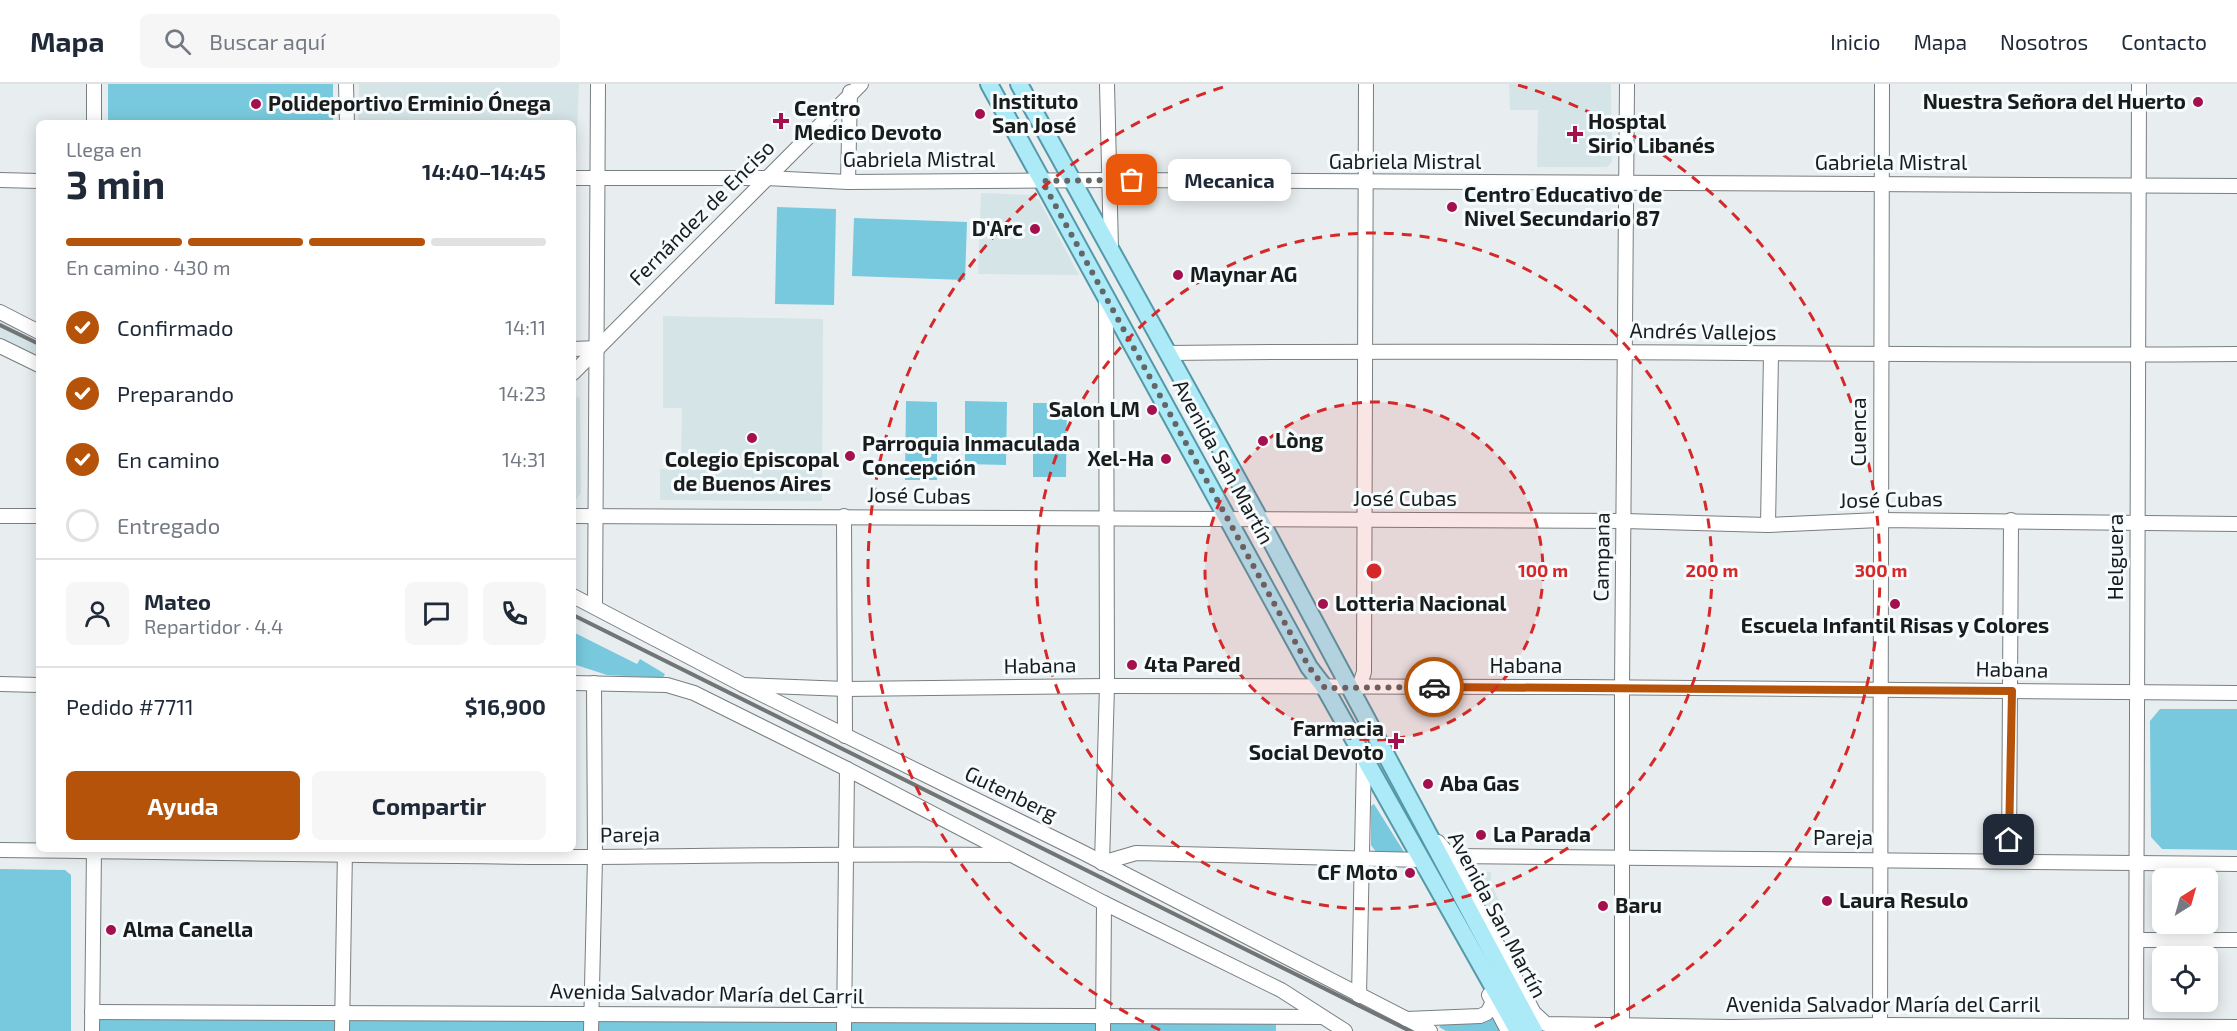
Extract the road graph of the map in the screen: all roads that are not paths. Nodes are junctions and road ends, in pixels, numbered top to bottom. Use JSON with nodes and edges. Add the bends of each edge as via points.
{"nodes":[{"id":1,"x":94,"y":84,"type":"edge"},
{"id":2,"x":346,"y":84,"type":"edge"},
{"id":3,"x":598,"y":84,"type":"edge"},
{"id":4,"x":861,"y":84,"type":"edge"},
{"id":5,"x":989,"y":84,"type":"edge"},
{"id":6,"x":1019,"y":84,"type":"edge"},
{"id":7,"x":1107,"y":84,"type":"edge"},
{"id":8,"x":1366,"y":84,"type":"edge"},
{"id":9,"x":1627,"y":84,"type":"edge"},
{"id":10,"x":1882,"y":84,"type":"edge"},
{"id":11,"x":2139,"y":84,"type":"edge"},
{"id":12,"x":850,"y":90,"type":"edge"},
{"id":13,"x":94,"y":120,"type":"edge"},
{"id":14,"x":346,"y":120,"type":"edge"},
{"id":15,"x":576,"y":178,"type":"edge"},
{"id":16,"x":597,"y":178,"type":"junction"},
{"id":17,"x":766,"y":178,"type":"junction"},
{"id":18,"x":0,"y":180,"type":"edge"},
{"id":19,"x":1071,"y":180,"type":"junction"},
{"id":20,"x":1108,"y":180,"type":"junction"},
{"id":21,"x":36,"y":181,"type":"edge"},
{"id":22,"x":1042,"y":181,"type":"junction"},
{"id":23,"x":848,"y":182,"type":"junction"},
{"id":24,"x":1365,"y":183,"type":"junction"},
{"id":25,"x":1626,"y":183,"type":"junction"},
{"id":26,"x":1882,"y":184,"type":"junction"},
{"id":27,"x":2138,"y":185,"type":"junction"},
{"id":28,"x":2237,"y":186,"type":"edge"},
{"id":29,"x":1111,"y":249,"type":"junction"},
{"id":30,"x":1106,"y":296,"type":"junction"},
{"id":31,"x":0,"y":312,"type":"edge"},
{"id":32,"x":36,"y":330,"type":"edge"},
{"id":33,"x":0,"y":346,"type":"edge"},
{"id":34,"x":597,"y":348,"type":"junction"},
{"id":35,"x":576,"y":349,"type":"edge"},
{"id":36,"x":1365,"y":350,"type":"junction"},
{"id":37,"x":1626,"y":352,"type":"junction"},
{"id":38,"x":1168,"y":353,"type":"junction"},
{"id":39,"x":1880,"y":353,"type":"junction"},
{"id":40,"x":1771,"y":354,"type":"junction"},
{"id":41,"x":2237,"y":354,"type":"edge"},
{"id":42,"x":2136,"y":355,"type":"junction"},
{"id":43,"x":36,"y":364,"type":"edge"},
{"id":44,"x":576,"y":370,"type":"edge"},
{"id":45,"x":0,"y":516,"type":"edge"},
{"id":46,"x":36,"y":516,"type":"edge"},
{"id":47,"x":576,"y":516,"type":"edge"},
{"id":48,"x":595,"y":516,"type":"junction"},
{"id":49,"x":844,"y":516,"type":"junction"},
{"id":50,"x":1259,"y":518,"type":"junction"},
{"id":51,"x":1107,"y":519,"type":"junction"},
{"id":52,"x":1229,"y":519,"type":"junction"},
{"id":53,"x":1364,"y":520,"type":"junction"},
{"id":54,"x":1880,"y":520,"type":"junction"},
{"id":55,"x":2011,"y":520,"type":"junction"},
{"id":56,"x":1624,"y":521,"type":"junction"},
{"id":57,"x":2137,"y":523,"type":"junction"},
{"id":58,"x":2237,"y":524,"type":"edge"},
{"id":59,"x":1768,"y":525,"type":"junction"},
{"id":60,"x":576,"y":597,"type":"edge"},
{"id":61,"x":596,"y":607,"type":"junction"},
{"id":62,"x":576,"y":674,"type":"edge"},
{"id":63,"x":576,"y":683,"type":"edge"},
{"id":64,"x":594,"y":683,"type":"junction"},
{"id":65,"x":0,"y":684,"type":"edge"},
{"id":66,"x":36,"y":685,"type":"edge"},
{"id":67,"x":743,"y":685,"type":"junction"},
{"id":68,"x":1107,"y":686,"type":"junction"},
{"id":69,"x":1354,"y":687,"type":"junction"},
{"id":70,"x":1622,"y":687,"type":"junction"},
{"id":71,"x":1325,"y":688,"type":"junction"},
{"id":72,"x":846,"y":689,"type":"junction"},
{"id":73,"x":1880,"y":689,"type":"junction"},
{"id":74,"x":2012,"y":691,"type":"junction"},
{"id":75,"x":2136,"y":692,"type":"junction"},
{"id":76,"x":2237,"y":693,"type":"edge"},
{"id":77,"x":845,"y":736,"type":"junction"},
{"id":78,"x":1364,"y":756,"type":"junction"},
{"id":79,"x":847,"y":769,"type":"junction"},
{"id":80,"x":1420,"y":820,"type":"junction"},
{"id":81,"x":0,"y":850,"type":"edge"},
{"id":82,"x":36,"y":850,"type":"edge"},
{"id":83,"x":95,"y":852,"type":"edge"},
{"id":84,"x":345,"y":852,"type":"edge"},
{"id":85,"x":847,"y":852,"type":"junction"},
{"id":86,"x":1008,"y":855,"type":"junction"},
{"id":87,"x":1450,"y":856,"type":"junction"},
{"id":88,"x":595,"y":857,"type":"junction"},
{"id":89,"x":1363,"y":857,"type":"junction"},
{"id":90,"x":1622,"y":857,"type":"junction"},
{"id":91,"x":1880,"y":859,"type":"junction"},
{"id":92,"x":1422,"y":860,"type":"junction"},
{"id":93,"x":2009,"y":861,"type":"junction"},
{"id":94,"x":1102,"y":863,"type":"junction"},
{"id":95,"x":2137,"y":863,"type":"junction"},
{"id":96,"x":2237,"y":864,"type":"edge"},
{"id":97,"x":1104,"y":903,"type":"junction"},
{"id":98,"x":2137,"y":940,"type":"junction"},
{"id":99,"x":2237,"y":940,"type":"edge"},
{"id":100,"x":1359,"y":996,"type":"junction"},
{"id":101,"x":1492,"y":1002,"type":"junction"},
{"id":102,"x":92,"y":1012,"type":"junction"},
{"id":103,"x":1534,"y":1013,"type":"joint"},
{"id":104,"x":342,"y":1014,"type":"junction"},
{"id":105,"x":591,"y":1014,"type":"junction"},
{"id":106,"x":844,"y":1017,"type":"junction"},
{"id":107,"x":1104,"y":1017,"type":"junction"},
{"id":108,"x":1321,"y":1017,"type":"junction"},
{"id":109,"x":1406,"y":1019,"type":"junction"},
{"id":110,"x":2237,"y":1027,"type":"edge"},
{"id":111,"x":1561,"y":1028,"type":"edge"},
{"id":112,"x":1622,"y":1028,"type":"edge"},
{"id":113,"x":1880,"y":1028,"type":"edge"},
{"id":114,"x":2136,"y":1029,"type":"edge"},
{"id":115,"x":92,"y":1031,"type":"edge"},
{"id":116,"x":342,"y":1031,"type":"edge"},
{"id":117,"x":591,"y":1031,"type":"edge"},
{"id":118,"x":844,"y":1031,"type":"edge"},
{"id":119,"x":1103,"y":1031,"type":"edge"},
{"id":120,"x":1345,"y":1031,"type":"edge"},
{"id":121,"x":1430,"y":1031,"type":"edge"},
{"id":122,"x":1508,"y":1031,"type":"edge"},
{"id":123,"x":1518,"y":1031,"type":"edge"},
{"id":124,"x":1534,"y":1031,"type":"edge"}],
"edges":[{"from":1,"to":13,"type":"street"},
{"from":2,"to":14,"type":"street"},
{"from":3,"to":16,"type":"street"},
{"from":4,"to":12,"type":"street","name":"Fernández de Enciso"},
{"from":5,"to":22,"type":"main road","name":"Avenida San Martín"},
{"from":6,"to":19,"type":"main road","name":"Avenida San Martín"},
{"from":7,"to":20,"type":"street"},
{"from":8,"to":24,"type":"street"},
{"from":9,"to":25,"type":"street","name":"Campana"},
{"from":10,"to":26,"type":"street","name":"Cuenca"},
{"from":11,"to":27,"type":"street","name":"Helguera"},
{"from":12,"to":17,"type":"street","name":"Fernández de Enciso"},
{"from":12,"to":23,"type":"street"},
{"from":15,"to":16,"type":"street","name":"Gabriela Mistral"},
{"from":16,"to":17,"type":"street","name":"Gabriela Mistral"},
{"from":16,"to":34,"type":"street"},
{"from":17,"to":23,"type":"street","name":"Gabriela Mistral"},
{"from":17,"to":34,"type":"street","name":"Fernández de Enciso"},
{"from":18,"to":21,"type":"street"},
{"from":19,"to":20,"type":"street","name":"Gabriela Mistral"},
{"from":19,"to":22,"type":"street","name":"Gabriela Mistral"},
{"from":19,"to":29,"type":"main road","name":"Avenida San Martín"},
{"from":20,"to":24,"type":"street","name":"Gabriela Mistral"},
{"from":20,"to":29,"type":"street"},
{"from":22,"to":23,"type":"street","name":"Gabriela Mistral"},
{"from":22,"to":30,"type":"main road","name":"Avenida San Martín"},
{"from":24,"to":25,"type":"street","name":"Gabriela Mistral"},
{"from":24,"to":36,"type":"street"},
{"from":25,"to":26,"type":"street","name":"Gabriela Mistral"},
{"from":25,"to":37,"type":"street","name":"Campana"},
{"from":26,"to":27,"type":"street","name":"Gabriela Mistral"},
{"from":26,"to":39,"type":"street","name":"Cuenca"},
{"from":27,"to":28,"type":"street","name":"Gabriela Mistral"},
{"from":27,"to":42,"type":"street","name":"Helguera"},
{"from":29,"to":38,"type":"main road","name":"Avenida San Martín"},
{"from":30,"to":51,"type":"street"},
{"from":30,"to":52,"type":"main road","name":"Avenida San Martín"},
{"from":31,"to":32,"type":"street"},
{"from":33,"to":43,"type":"street"},
{"from":34,"to":35,"type":"street"},
{"from":34,"to":44,"type":"street","name":"Fernández de Enciso"},
{"from":34,"to":48,"type":"street"},
{"from":36,"to":37,"type":"street","name":"Andrés Vallejos"},
{"from":36,"to":38,"type":"street","name":"Andrés Vallejos"},
{"from":36,"to":53,"type":"street"},
{"from":37,"to":40,"type":"street","name":"Andrés Vallejos"},
{"from":37,"to":56,"type":"street","name":"Campana"},
{"from":38,"to":50,"type":"main road","name":"Avenida San Martín"},
{"from":39,"to":40,"type":"street","name":"Andrés Vallejos"},
{"from":39,"to":42,"type":"street","name":"Andrés Vallejos"},
{"from":39,"to":54,"type":"street","name":"Cuenca"},
{"from":40,"to":59,"type":"street"},
{"from":41,"to":42,"type":"street","name":"Andrés Vallejos"},
{"from":42,"to":57,"type":"street","name":"Helguera"},
{"from":45,"to":46,"type":"street"},
{"from":47,"to":48,"type":"street","name":"José Cubas"},
{"from":48,"to":49,"type":"street","name":"José Cubas"},
{"from":48,"to":61,"type":"street"},
{"from":49,"to":51,"type":"street","name":"José Cubas"},
{"from":49,"to":72,"type":"street"},
{"from":50,"to":52,"type":"street","name":"José Cubas"},
{"from":50,"to":53,"type":"street","name":"José Cubas"},
{"from":50,"to":69,"type":"main road","name":"Avenida San Martín"},
{"from":51,"to":52,"type":"street","name":"José Cubas"},
{"from":51,"to":68,"type":"street"},
{"from":52,"to":71,"type":"main road","name":"Avenida San Martín","via":[[1309,667]]},
{"from":53,"to":56,"type":"street","name":"José Cubas"},
{"from":53,"to":69,"type":"street","via":[[1364,672]]},
{"from":54,"to":55,"type":"street","name":"José Cubas"},
{"from":54,"to":59,"type":"street","name":"José Cubas"},
{"from":54,"to":73,"type":"street","name":"Cuenca"},
{"from":55,"to":57,"type":"street","name":"José Cubas"},
{"from":55,"to":74,"type":"street"},
{"from":56,"to":59,"type":"street","name":"José Cubas"},
{"from":56,"to":70,"type":"street","name":"Campana"},
{"from":57,"to":58,"type":"street","name":"José Cubas"},
{"from":57,"to":75,"type":"street","name":"Helguera"},
{"from":60,"to":61,"type":"street","name":"Gutenberg"},
{"from":61,"to":67,"type":"street","name":"Gutenberg"},
{"from":62,"to":64,"type":"street"},
{"from":63,"to":64,"type":"street"},
{"from":64,"to":79,"type":"street","via":[[674,686]]},
{"from":64,"to":88,"type":"street"},
{"from":65,"to":66,"type":"street"},
{"from":67,"to":72,"type":"street","name":"Habana"},
{"from":67,"to":77,"type":"street","name":"Gutenberg"},
{"from":68,"to":71,"type":"street","name":"Habana"},
{"from":68,"to":72,"type":"street","name":"Habana"},
{"from":68,"to":94,"type":"street"},
{"from":69,"to":70,"type":"street","name":"Habana"},
{"from":69,"to":71,"type":"street","name":"Habana"},
{"from":69,"to":80,"type":"main road","name":"Avenida San Martín"},
{"from":70,"to":73,"type":"street","name":"Habana"},
{"from":70,"to":90,"type":"street","name":"Campana"},
{"from":71,"to":78,"type":"main road","name":"Avenida San Martín"},
{"from":72,"to":77,"type":"street"},
{"from":73,"to":74,"type":"street","name":"Habana"},
{"from":73,"to":91,"type":"street","name":"Cuenca"},
{"from":74,"to":75,"type":"street","name":"Habana"},
{"from":74,"to":93,"type":"street"},
{"from":75,"to":76,"type":"street","name":"Habana"},
{"from":75,"to":95,"type":"street","name":"Helguera"},
{"from":77,"to":94,"type":"street","name":"Gutenberg"},
{"from":78,"to":89,"type":"street"},
{"from":78,"to":92,"type":"main road","name":"Avenida San Martín"},
{"from":79,"to":85,"type":"street"},
{"from":79,"to":86,"type":"street"},
{"from":80,"to":87,"type":"street","name":"Avenida San Martín"},
{"from":80,"to":124,"type":"main road","name":"Avenida San Martín"},
{"from":81,"to":82,"type":"street","name":"Pareja"},
{"from":83,"to":102,"type":"street"},
{"from":84,"to":88,"type":"street","name":"Pareja"},
{"from":84,"to":104,"type":"street"},
{"from":85,"to":86,"type":"street","name":"Pareja"},
{"from":85,"to":88,"type":"street","name":"Pareja"},
{"from":85,"to":106,"type":"street"},
{"from":86,"to":97,"type":"street"},
{"from":87,"to":90,"type":"street","name":"Pareja"},
{"from":87,"to":103,"type":"street","name":"Avenida San Martín"},
{"from":88,"to":105,"type":"street"},
{"from":89,"to":92,"type":"street"},
{"from":89,"to":94,"type":"street","via":[[1136,853]]},
{"from":89,"to":100,"type":"street"},
{"from":90,"to":91,"type":"street","name":"Pareja"},
{"from":90,"to":112,"type":"street","name":"Campana"},
{"from":91,"to":93,"type":"street","name":"Pareja"},
{"from":91,"to":113,"type":"street","name":"Cuenca"},
{"from":92,"to":101,"type":"street","name":"Avenida San Martín","via":[[1429,884]]},
{"from":92,"to":123,"type":"main road","name":"Avenida San Martín"},
{"from":93,"to":95,"type":"street","name":"Pareja"},
{"from":94,"to":100,"type":"street","name":"Gutenberg"},
{"from":95,"to":96,"type":"street","name":"Pareja"},
{"from":95,"to":98,"type":"street","name":"Helguera"},
{"from":97,"to":107,"type":"street"},
{"from":97,"to":108,"type":"street","via":[[1281,990]]},
{"from":98,"to":99,"type":"street"},
{"from":98,"to":114,"type":"street","name":"Helguera"},
{"from":100,"to":109,"type":"street","name":"Gutenberg"},
{"from":101,"to":109,"type":"street","via":[[1487,1013],[1480,1016]]},
{"from":101,"to":122,"type":"street","name":"Avenida San Martín"},
{"from":102,"to":104,"type":"street","name":"Avenida Salvador María del Carril"},
{"from":102,"to":115,"type":"street"},
{"from":103,"to":111,"type":"street","name":"Avenida Salvador María del Carril","via":[[1546,1024]]},
{"from":104,"to":105,"type":"street","name":"Avenida Salvador María del Carril"},
{"from":104,"to":116,"type":"street"},
{"from":105,"to":106,"type":"street","name":"Avenida Salvador María del Carril"},
{"from":105,"to":117,"type":"street"},
{"from":106,"to":107,"type":"street","name":"Avenida Salvador María del Carril"},
{"from":106,"to":118,"type":"street"},
{"from":107,"to":108,"type":"street","name":"Avenida Salvador María del Carril"},
{"from":107,"to":119,"type":"street"},
{"from":108,"to":120,"type":"street"},
{"from":109,"to":121,"type":"street","name":"Gutenberg"},
{"from":110,"to":114,"type":"street","name":"Avenida Salvador María del Carril"},
{"from":111,"to":112,"type":"street","name":"Avenida Salvador María del Carril","via":[[1613,1023]]},
{"from":112,"to":113,"type":"street","name":"Avenida Salvador María del Carril"},
{"from":113,"to":114,"type":"street","name":"Avenida Salvador María del Carril"}]}
